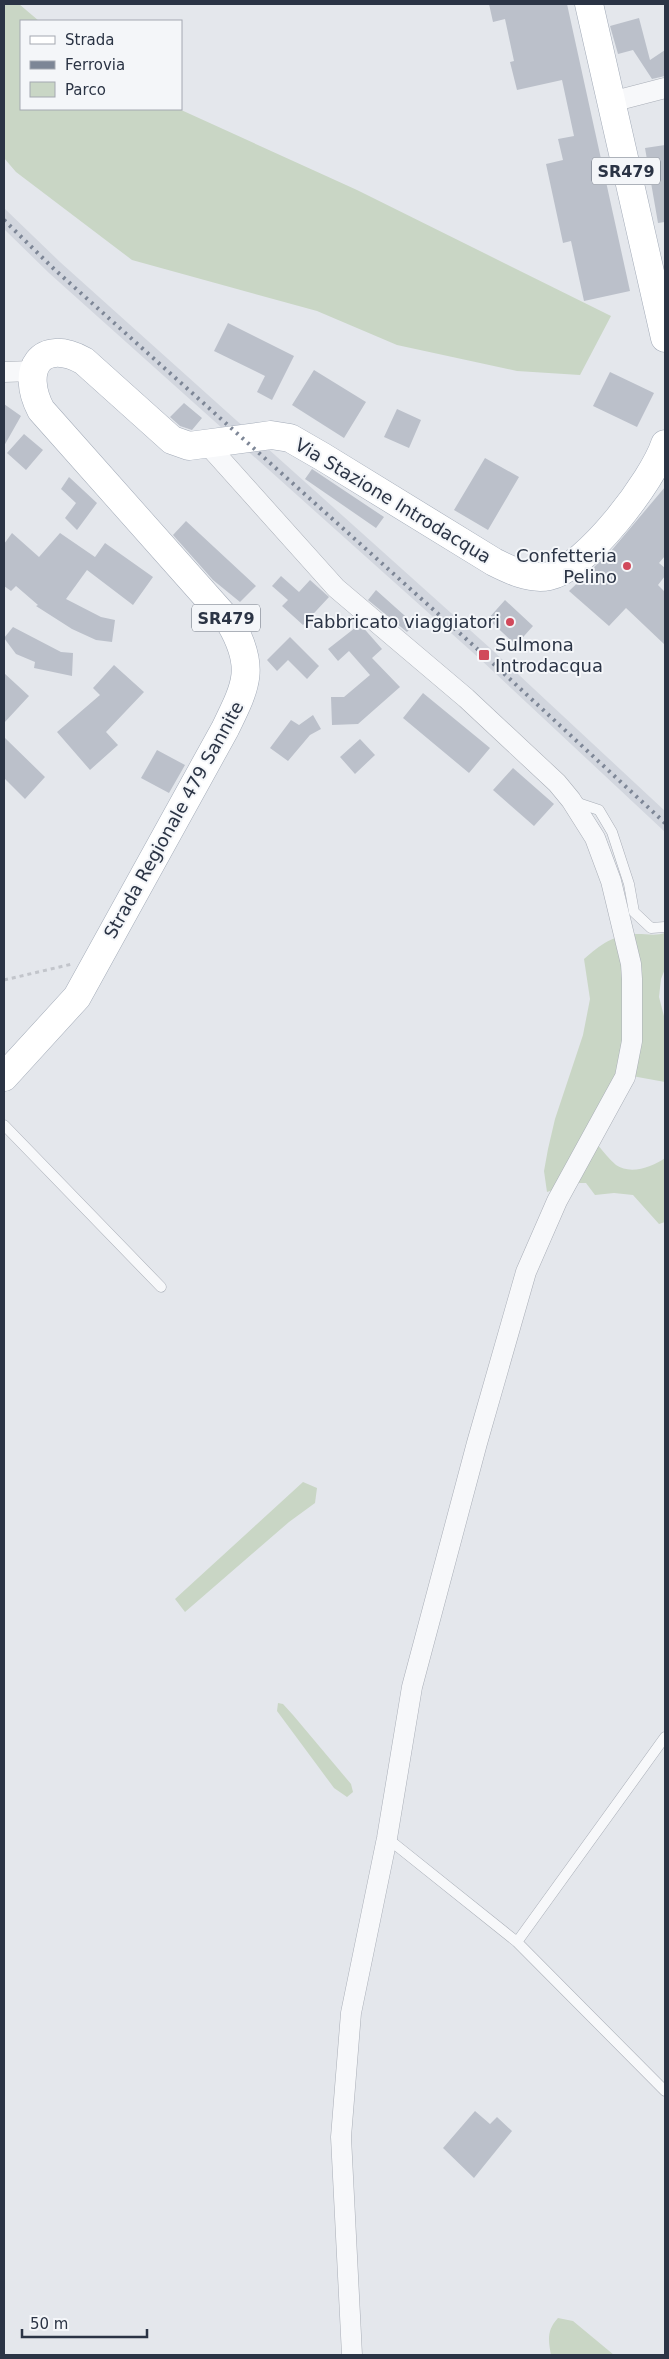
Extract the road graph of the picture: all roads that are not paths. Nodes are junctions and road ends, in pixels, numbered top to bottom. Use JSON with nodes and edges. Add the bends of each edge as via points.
{"nodes":[{"id":1,"x":589,"y":4,"type":"edge"},
{"id":2,"x":665,"y":88,"type":"edge"},
{"id":3,"x":611,"y":102,"type":"junction"},
{"id":4,"x":665,"y":338,"type":"edge"},
{"id":5,"x":32,"y":371,"type":"junction"},
{"id":6,"x":4,"y":372,"type":"edge"},
{"id":7,"x":207,"y":444,"type":"junction"},
{"id":8,"x":665,"y":444,"type":"edge"},
{"id":9,"x":571,"y":800,"type":"junction"},
{"id":10,"x":665,"y":927,"type":"edge"},
{"id":11,"x":4,"y":1077,"type":"edge"},
{"id":12,"x":4,"y":1125,"type":"edge"},
{"id":13,"x":162,"y":1288,"type":"dead end"},
{"id":14,"x":665,"y":1736,"type":"edge"},
{"id":15,"x":387,"y":1838,"type":"junction"},
{"id":16,"x":517,"y":1942,"type":"junction"},
{"id":17,"x":665,"y":2091,"type":"edge"},
{"id":18,"x":352,"y":2355,"type":"edge"}],
"edges":[{"from":1,"to":3,"type":"main road","number":"SR479"},
{"from":2,"to":3,"type":"street"},
{"from":3,"to":4,"type":"main road","number":"SR479"},
{"from":5,"to":6,"type":"street"},
{"from":5,"to":7,"type":"main road","via":[[38,361],[49,355],[73,355],[84,361],[172,440],[189,446]]},
{"from":5,"to":11,"type":"main road","name":"Strada Regionale 479 Sannite","number":"SR479","via":[[34,398],[41,410],[231,624],[242,642],[247,662],[244,692],[229,722],[77,997]]},
{"from":7,"to":8,"type":"main road","name":"Via Stazione Introdacqua","via":[[271,435],[290,438],[494,562],[521,574],[542,577],[560,572],[594,545],[635,497]]},
{"from":7,"to":9,"type":"street","via":[[336,588],[466,698]]},
{"from":9,"to":10,"type":"lane","via":[[599,810],[612,832],[629,884],[634,912],[651,928]]},
{"from":9,"to":15,"type":"street","via":[[595,838],[611,881],[631,964],[630,1062],[618,1094],[546,1223],[519,1293],[412,1687]]},
{"from":12,"to":13,"type":"lane"},
{"from":14,"to":16,"type":"lane"},
{"from":15,"to":16,"type":"lane"},
{"from":15,"to":18,"type":"street","via":[[351,2012],[340,2137]]},
{"from":16,"to":17,"type":"lane"}]}
